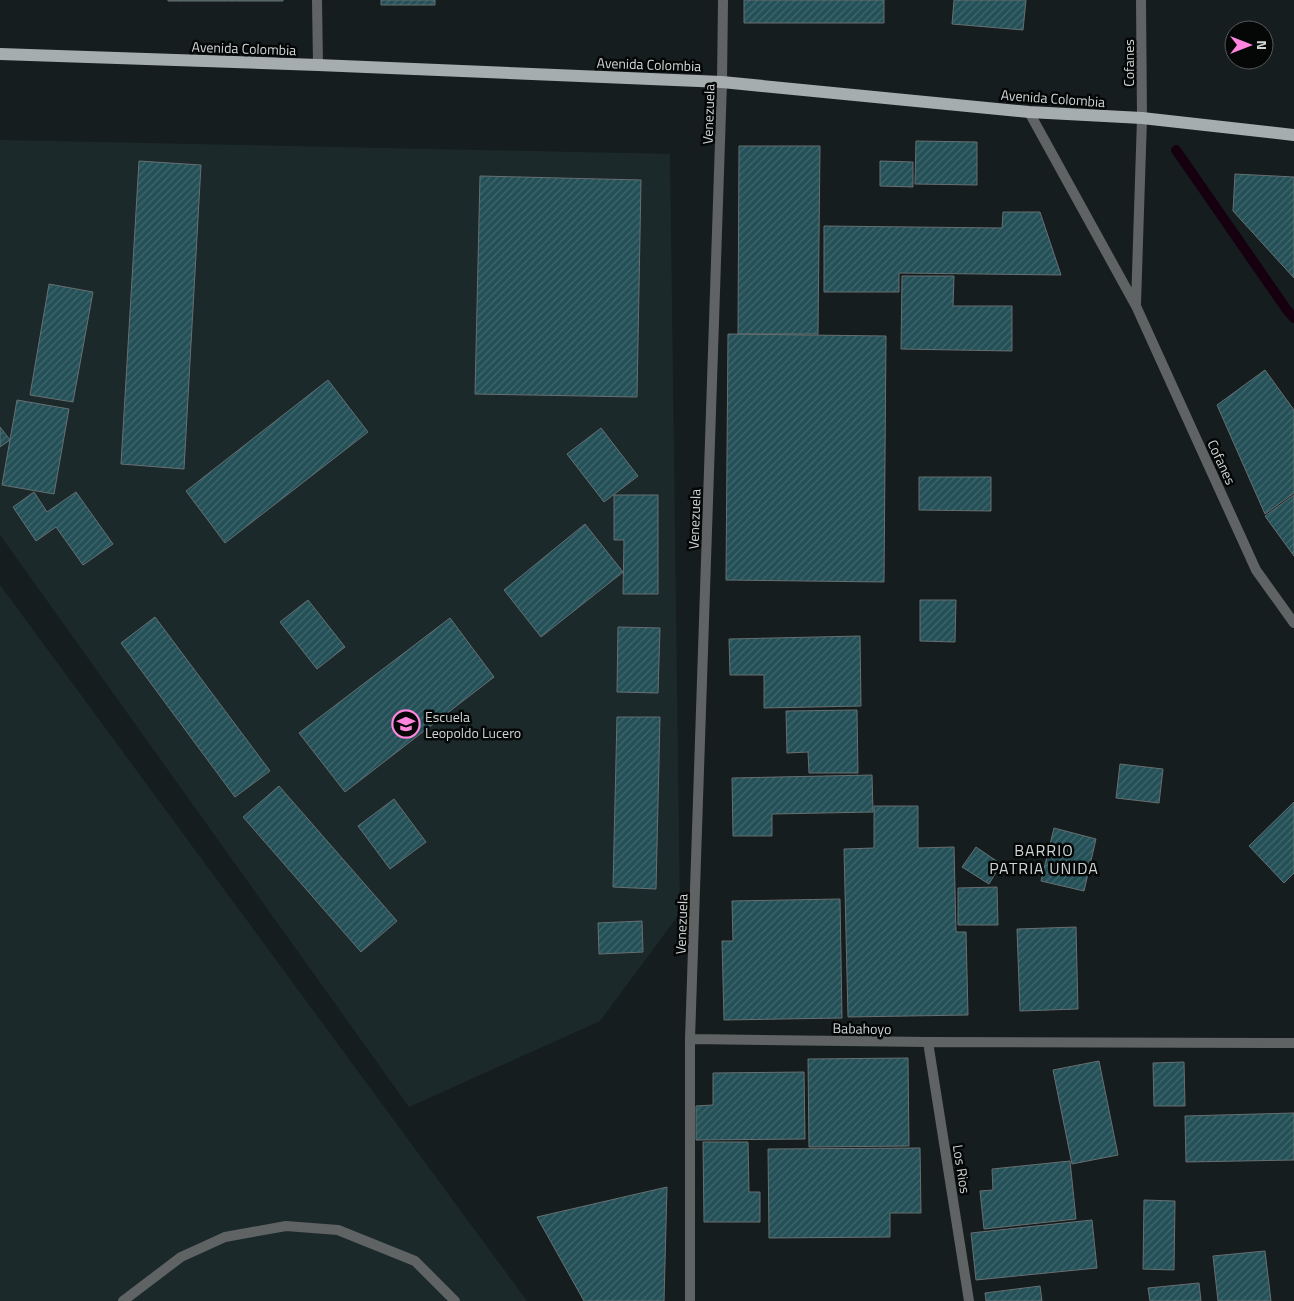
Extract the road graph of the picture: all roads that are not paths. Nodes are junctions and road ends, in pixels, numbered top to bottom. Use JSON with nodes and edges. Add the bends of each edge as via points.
{"nodes":[{"id":1,"x":317,"y":0,"type":"edge"},
{"id":2,"x":723,"y":0,"type":"edge"},
{"id":3,"x":1141,"y":0,"type":"edge"},
{"id":4,"x":0,"y":54,"type":"edge"},
{"id":5,"x":318,"y":65,"type":"junction"},
{"id":6,"x":722,"y":82,"type":"junction"},
{"id":7,"x":1029,"y":112,"type":"junction"},
{"id":8,"x":1142,"y":118,"type":"junction"},
{"id":9,"x":1294,"y":135,"type":"edge"},
{"id":10,"x":1136,"y":306,"type":"junction"},
{"id":11,"x":1294,"y":623,"type":"edge"},
{"id":12,"x":690,"y":1039,"type":"junction"},
{"id":13,"x":928,"y":1042,"type":"junction"},
{"id":14,"x":1294,"y":1043,"type":"edge"},
{"id":15,"x":122,"y":1301,"type":"edge"},
{"id":16,"x":455,"y":1301,"type":"edge"},
{"id":17,"x":690,"y":1301,"type":"edge"},
{"id":18,"x":969,"y":1301,"type":"edge"}],
"edges":[{"from":1,"to":5,"type":"street"},
{"from":2,"to":6,"type":"street","name":"Venezuela"},
{"from":3,"to":8,"type":"street","name":"Cofanes"},
{"from":4,"to":5,"type":"main road","name":"Avenida Colombia"},
{"from":5,"to":6,"type":"main road","name":"Avenida Colombia"},
{"from":6,"to":7,"type":"main road","name":"Avenida Colombia"},
{"from":6,"to":12,"type":"street","name":"Venezuela"},
{"from":7,"to":8,"type":"main road","name":"Avenida Colombia"},
{"from":7,"to":10,"type":"street","name":"Cofanes"},
{"from":8,"to":9,"type":"main road","name":"Avenida Colombia"},
{"from":8,"to":10,"type":"street","name":"Cofanes"},
{"from":10,"to":11,"type":"street","name":"Cofanes","via":[[1256,570]]},
{"from":12,"to":13,"type":"street","name":"Babahoyo"},
{"from":12,"to":17,"type":"street"},
{"from":13,"to":14,"type":"street","name":"Babahoyo"},
{"from":13,"to":18,"type":"street","name":"Los Rios"},
{"from":15,"to":16,"type":"street","via":[[180,1257],[225,1237],[286,1226],[338,1230],[416,1261]]}]}
